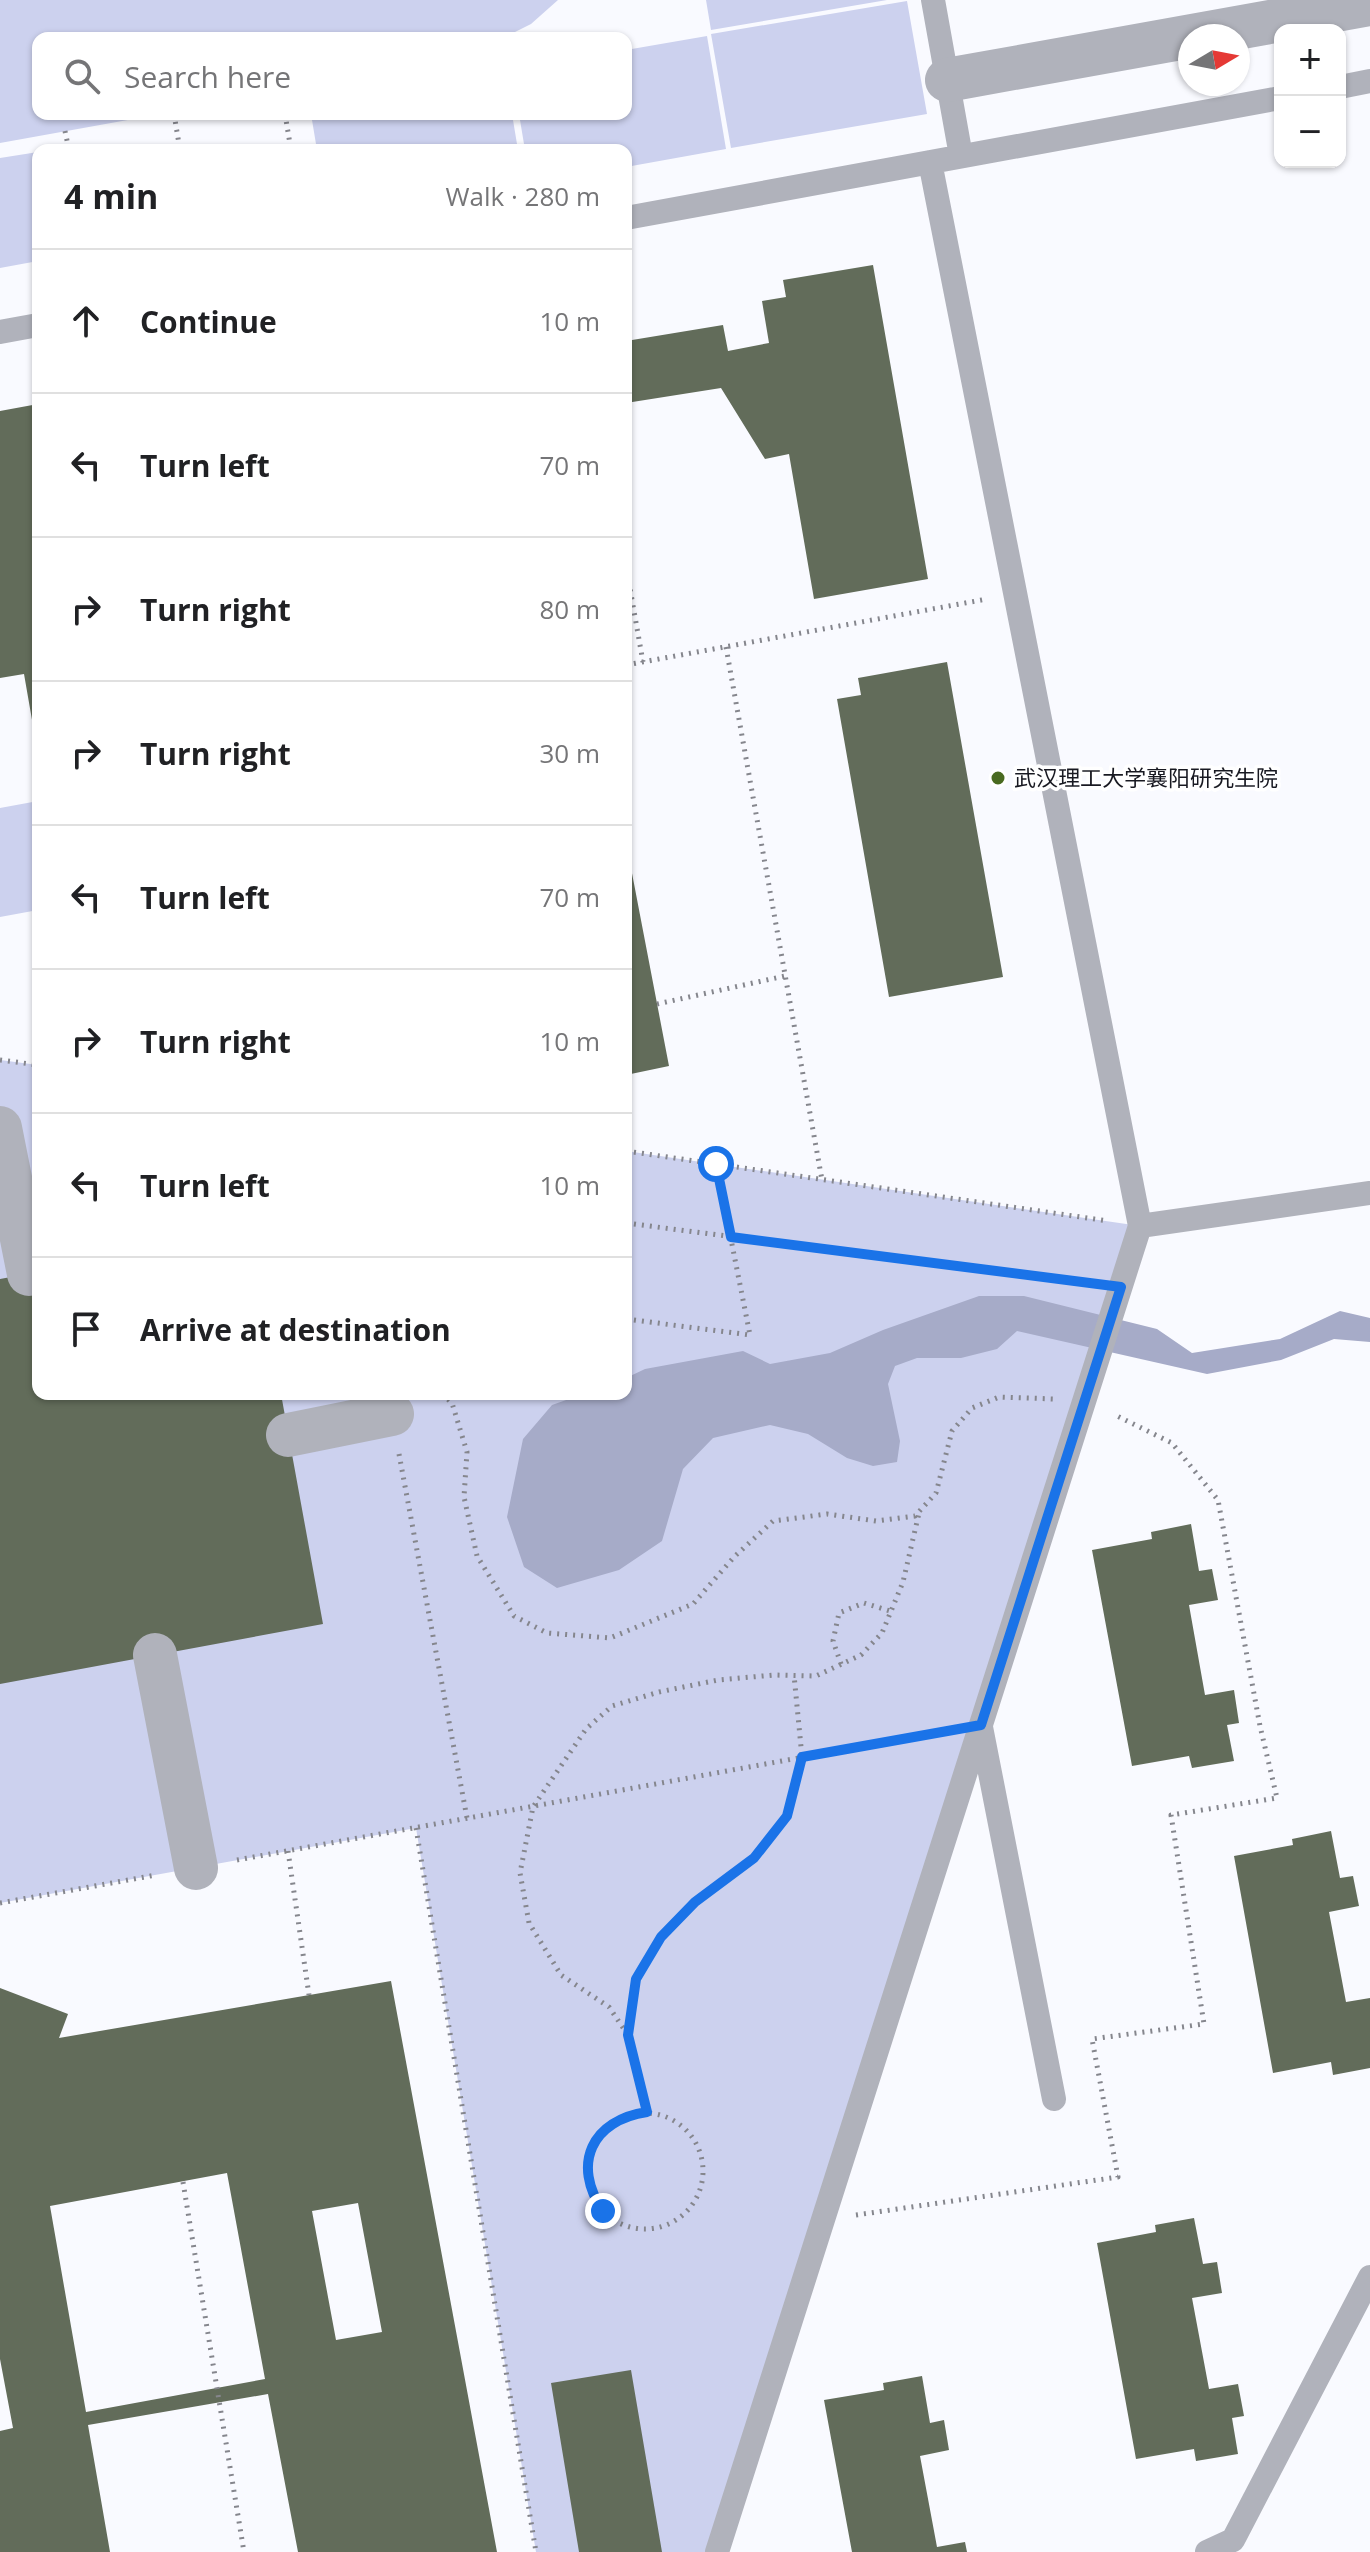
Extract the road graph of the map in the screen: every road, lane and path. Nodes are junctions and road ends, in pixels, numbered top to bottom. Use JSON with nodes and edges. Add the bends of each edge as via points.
{"nodes":[{"id":1,"x":933,"y":0,"type":"edge"},
{"id":2,"x":1370,"y":4,"type":"edge"},
{"id":3,"x":947,"y":80,"type":"junction"},
{"id":4,"x":1370,"y":81,"type":"edge"},
{"id":5,"x":1346,"y":86,"type":"edge"},
{"id":6,"x":1274,"y":99,"type":"edge"},
{"id":7,"x":175,"y":120,"type":"edge"},
{"id":8,"x":286,"y":120,"type":"edge"},
{"id":9,"x":65,"y":131,"type":"dead end"},
{"id":10,"x":68,"y":144,"type":"edge"},
{"id":11,"x":179,"y":144,"type":"edge"},
{"id":12,"x":290,"y":144,"type":"edge"},
{"id":13,"x":961,"y":156,"type":"junction"},
{"id":14,"x":930,"y":162,"type":"junction"},
{"id":15,"x":632,"y":217,"type":"edge"},
{"id":16,"x":32,"y":326,"type":"edge"},
{"id":17,"x":0,"y":332,"type":"edge"},
{"id":18,"x":1016,"y":594,"type":"junction"},
{"id":19,"x":632,"y":600,"type":"edge"},
{"id":20,"x":726,"y":647,"type":"junction"},
{"id":21,"x":643,"y":662,"type":"junction"},
{"id":22,"x":632,"y":664,"type":"edge"},
{"id":23,"x":785,"y":976,"type":"junction"},
{"id":24,"x":657,"y":1004,"type":"dead end"},
{"id":25,"x":0,"y":1060,"type":"edge"},
{"id":26,"x":32,"y":1064,"type":"edge"},
{"id":27,"x":0,"y":1128,"type":"edge"},
{"id":28,"x":632,"y":1152,"type":"edge"},
{"id":29,"x":716,"y":1164,"type":"junction"},
{"id":30,"x":822,"y":1180,"type":"junction"},
{"id":31,"x":1370,"y":1193,"type":"edge"},
{"id":32,"x":632,"y":1224,"type":"edge"},
{"id":33,"x":1140,"y":1226,"type":"junction"},
{"id":34,"x":731,"y":1237,"type":"junction"},
{"id":35,"x":29,"y":1274,"type":"dead end"},
{"id":36,"x":1121,"y":1287,"type":"junction"},
{"id":37,"x":632,"y":1320,"type":"edge"},
{"id":38,"x":449,"y":1400,"type":"edge"},
{"id":39,"x":1085,"y":1400,"type":"junction"},
{"id":40,"x":392,"y":1414,"type":"joint"},
{"id":41,"x":288,"y":1435,"type":"dead end"},
{"id":42,"x":919,"y":1512,"type":"junction"},
{"id":43,"x":890,"y":1611,"type":"junction"},
{"id":44,"x":155,"y":1655,"type":"dead end"},
{"id":45,"x":841,"y":1664,"type":"junction"},
{"id":46,"x":794,"y":1675,"type":"junction"},
{"id":47,"x":981,"y":1725,"type":"junction"},
{"id":48,"x":802,"y":1757,"type":"junction"},
{"id":49,"x":533,"y":1807,"type":"junction"},
{"id":50,"x":468,"y":1818,"type":"junction"},
{"id":51,"x":416,"y":1828,"type":"junction"},
{"id":52,"x":288,"y":1851,"type":"junction"},
{"id":53,"x":196,"y":1868,"type":"junction"},
{"id":54,"x":0,"y":1903,"type":"edge"},
{"id":55,"x":309,"y":1995,"type":"dead end"},
{"id":56,"x":628,"y":2035,"type":"junction"},
{"id":57,"x":1054,"y":2099,"type":"dead end"},
{"id":58,"x":647,"y":2112,"type":"junction"},
{"id":59,"x":183,"y":2182,"type":"dead end"},
{"id":60,"x":823,"y":2220,"type":"junction"},
{"id":61,"x":1370,"y":2277,"type":"edge"},
{"id":62,"x":244,"y":2552,"type":"edge"},
{"id":63,"x":536,"y":2552,"type":"edge"},
{"id":64,"x":717,"y":2552,"type":"edge"},
{"id":65,"x":1207,"y":2552,"type":"edge"}],
"edges":[{"from":1,"to":3,"type":"lane"},
{"from":2,"to":3,"type":"street"},
{"from":3,"to":13,"type":"lane"},
{"from":4,"to":5,"type":"lane"},
{"from":6,"to":13,"type":"lane"},
{"from":7,"to":11,"type":"path"},
{"from":8,"to":12,"type":"path"},
{"from":9,"to":10,"type":"path"},
{"from":13,"to":14,"type":"lane"},
{"from":14,"to":15,"type":"lane"},
{"from":14,"to":18,"type":"lane"},
{"from":16,"to":17,"type":"lane"},
{"from":18,"to":20,"type":"path"},
{"from":18,"to":33,"type":"lane"},
{"from":19,"to":21,"type":"path"},
{"from":20,"to":21,"type":"path"},
{"from":20,"to":23,"type":"path"},
{"from":21,"to":22,"type":"path"},
{"from":23,"to":24,"type":"path"},
{"from":23,"to":30,"type":"path"},
{"from":25,"to":26,"type":"path"},
{"from":27,"to":35,"type":"street"},
{"from":28,"to":29,"type":"path"},
{"from":29,"to":30,"type":"path"},
{"from":29,"to":34,"type":"path"},
{"from":30,"to":33,"type":"path"},
{"from":31,"to":33,"type":"lane"},
{"from":32,"to":34,"type":"path"},
{"from":33,"to":36,"type":"lane"},
{"from":34,"to":36,"type":"path"},
{"from":34,"to":37,"type":"path","via":[[750,1335]]},
{"from":36,"to":39,"type":"lane"},
{"from":38,"to":42,"type":"path","via":[[467,1452],[464,1497],[477,1556],[514,1616],[547,1633],[610,1638],[693,1604],[773,1521],[827,1514],[876,1521]]},
{"from":39,"to":42,"type":"path","via":[[999,1397],[972,1408],[952,1431],[936,1493]]},
{"from":39,"to":47,"type":"lane"},
{"from":39,"to":60,"type":"path","via":[[1172,1443],[1218,1500],[1277,1798],[1171,1815],[1204,2024],[1092,2039],[1118,2177]]},
{"from":40,"to":41,"type":"street"},
{"from":40,"to":50,"type":"path"},
{"from":42,"to":43,"type":"path","via":[[903,1582]]},
{"from":43,"to":45,"type":"path","via":[[882,1633],[861,1655]]},
{"from":43,"to":45,"type":"path","via":[[864,1603],[839,1613],[833,1641]]},
{"from":44,"to":53,"type":"street"},
{"from":45,"to":46,"type":"path","via":[[816,1676]]},
{"from":46,"to":48,"type":"path"},
{"from":46,"to":49,"type":"path","via":[[718,1680],[612,1706],[586,1729]]},
{"from":47,"to":48,"type":"path"},
{"from":47,"to":57,"type":"lane"},
{"from":47,"to":60,"type":"lane"},
{"from":48,"to":49,"type":"path"},
{"from":48,"to":56,"type":"path","via":[[787,1816],[754,1858],[695,1902],[661,1937],[636,1979]]},
{"from":49,"to":50,"type":"path"},
{"from":49,"to":56,"type":"path","via":[[520,1873],[529,1923],[561,1975],[609,2007]]},
{"from":50,"to":51,"type":"path"},
{"from":51,"to":52,"type":"path"},
{"from":51,"to":63,"type":"path"},
{"from":52,"to":53,"type":"path"},
{"from":52,"to":55,"type":"path"},
{"from":53,"to":54,"type":"path"},
{"from":56,"to":58,"type":"path"},
{"from":58,"to":58,"type":"path","via":[[610,2124],[597,2138],[587,2176],[603,2211],[636,2229],[673,2223],[689,2211],[704,2177],[695,2140],[666,2116]]},
{"from":59,"to":62,"type":"path"},
{"from":60,"to":64,"type":"lane"},
{"from":61,"to":65,"type":"lane","via":[[1233,2540]]}]}
